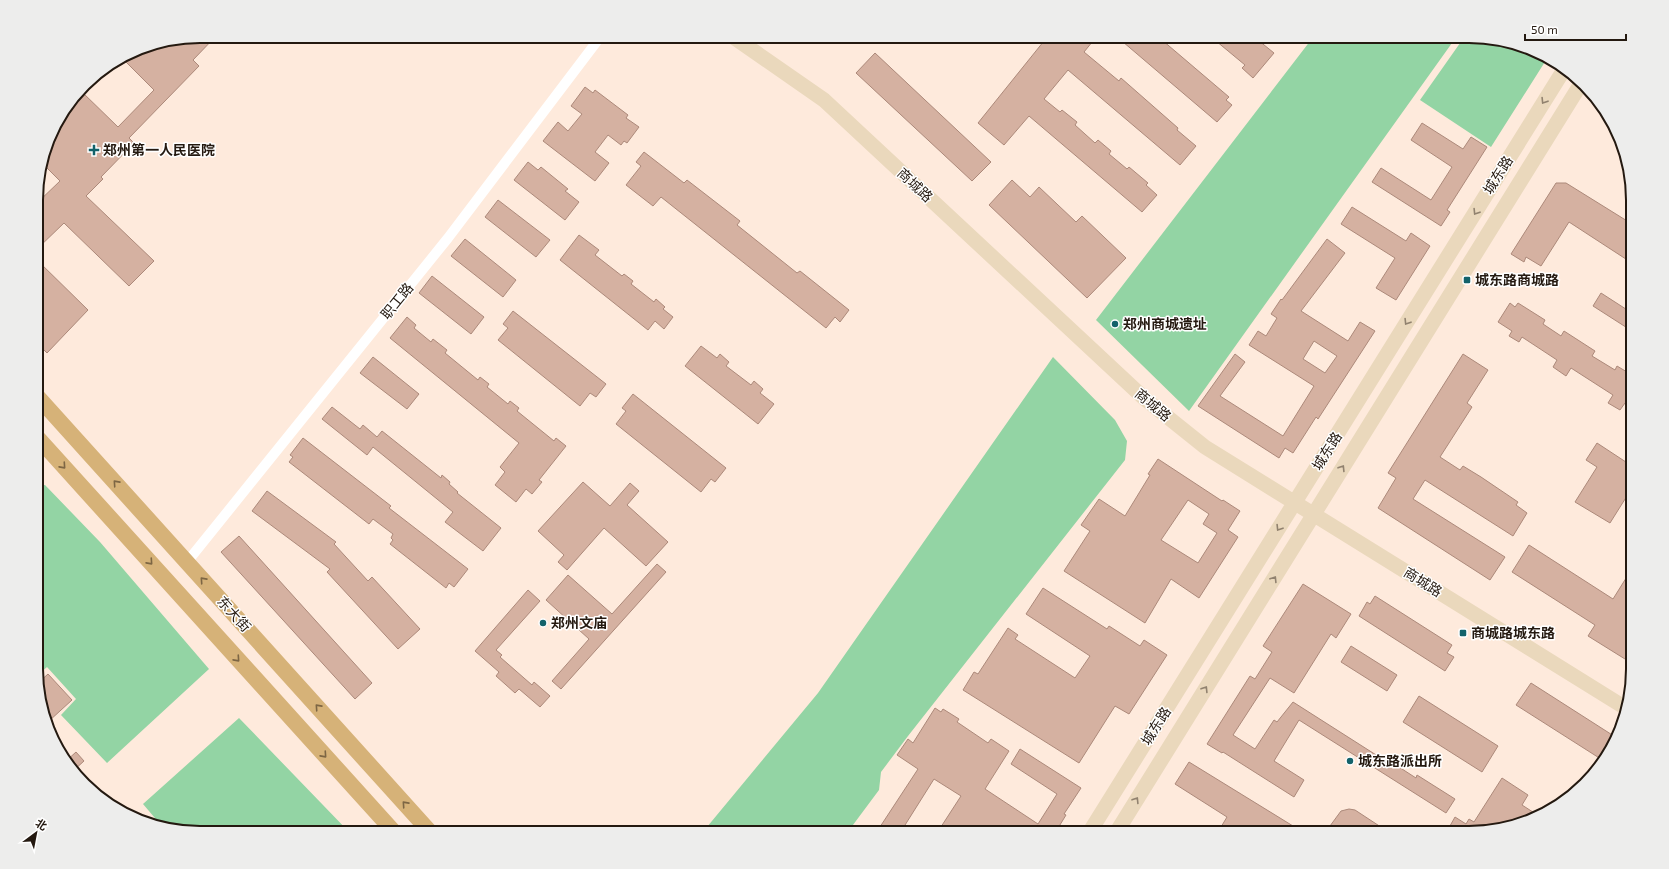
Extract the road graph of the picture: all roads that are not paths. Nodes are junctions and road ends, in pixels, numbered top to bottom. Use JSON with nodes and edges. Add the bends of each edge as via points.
{"nodes":[{"id":1,"x":596,"y":43,"type":"edge"},
{"id":2,"x":742,"y":43,"type":"edge"},
{"id":3,"x":1562,"y":73,"type":"edge"},
{"id":4,"x":1579,"y":88,"type":"edge"},
{"id":5,"x":43,"y":403,"type":"edge"},
{"id":6,"x":43,"y":444,"type":"edge"},
{"id":7,"x":1295,"y":503,"type":"junction"},
{"id":8,"x":1314,"y":514,"type":"junction"},
{"id":9,"x":187,"y":562,"type":"junction"},
{"id":10,"x":1622,"y":706,"type":"edge"},
{"id":11,"x":389,"y":826,"type":"edge"},
{"id":12,"x":425,"y":826,"type":"edge"},
{"id":13,"x":1093,"y":826,"type":"edge"},
{"id":14,"x":1120,"y":826,"type":"edge"}],
"edges":[{"from":1,"to":9,"type":"street","name":"职工路","via":[[448,238]]},
{"from":2,"to":7,"type":"main road","name":"商城路","via":[[824,100],[1156,409],[1205,447]]},
{"from":3,"to":7,"type":"main road","name":"城东路","one_way":true},
{"from":8,"to":4,"type":"main road","name":"城东路","one_way":true},
{"from":9,"to":5,"type":"main road","name":"东大街","one_way":true},
{"from":6,"to":11,"type":"main road","name":"东大街","one_way":true},
{"from":7,"to":8,"type":"main road","name":"商城路"},
{"from":7,"to":13,"type":"main road","name":"城东路","one_way":true},
{"from":8,"to":10,"type":"main road","name":"商城路"},
{"from":14,"to":8,"type":"main road","name":"城东路","one_way":true},
{"from":12,"to":9,"type":"main road","name":"东大街","one_way":true}]}
